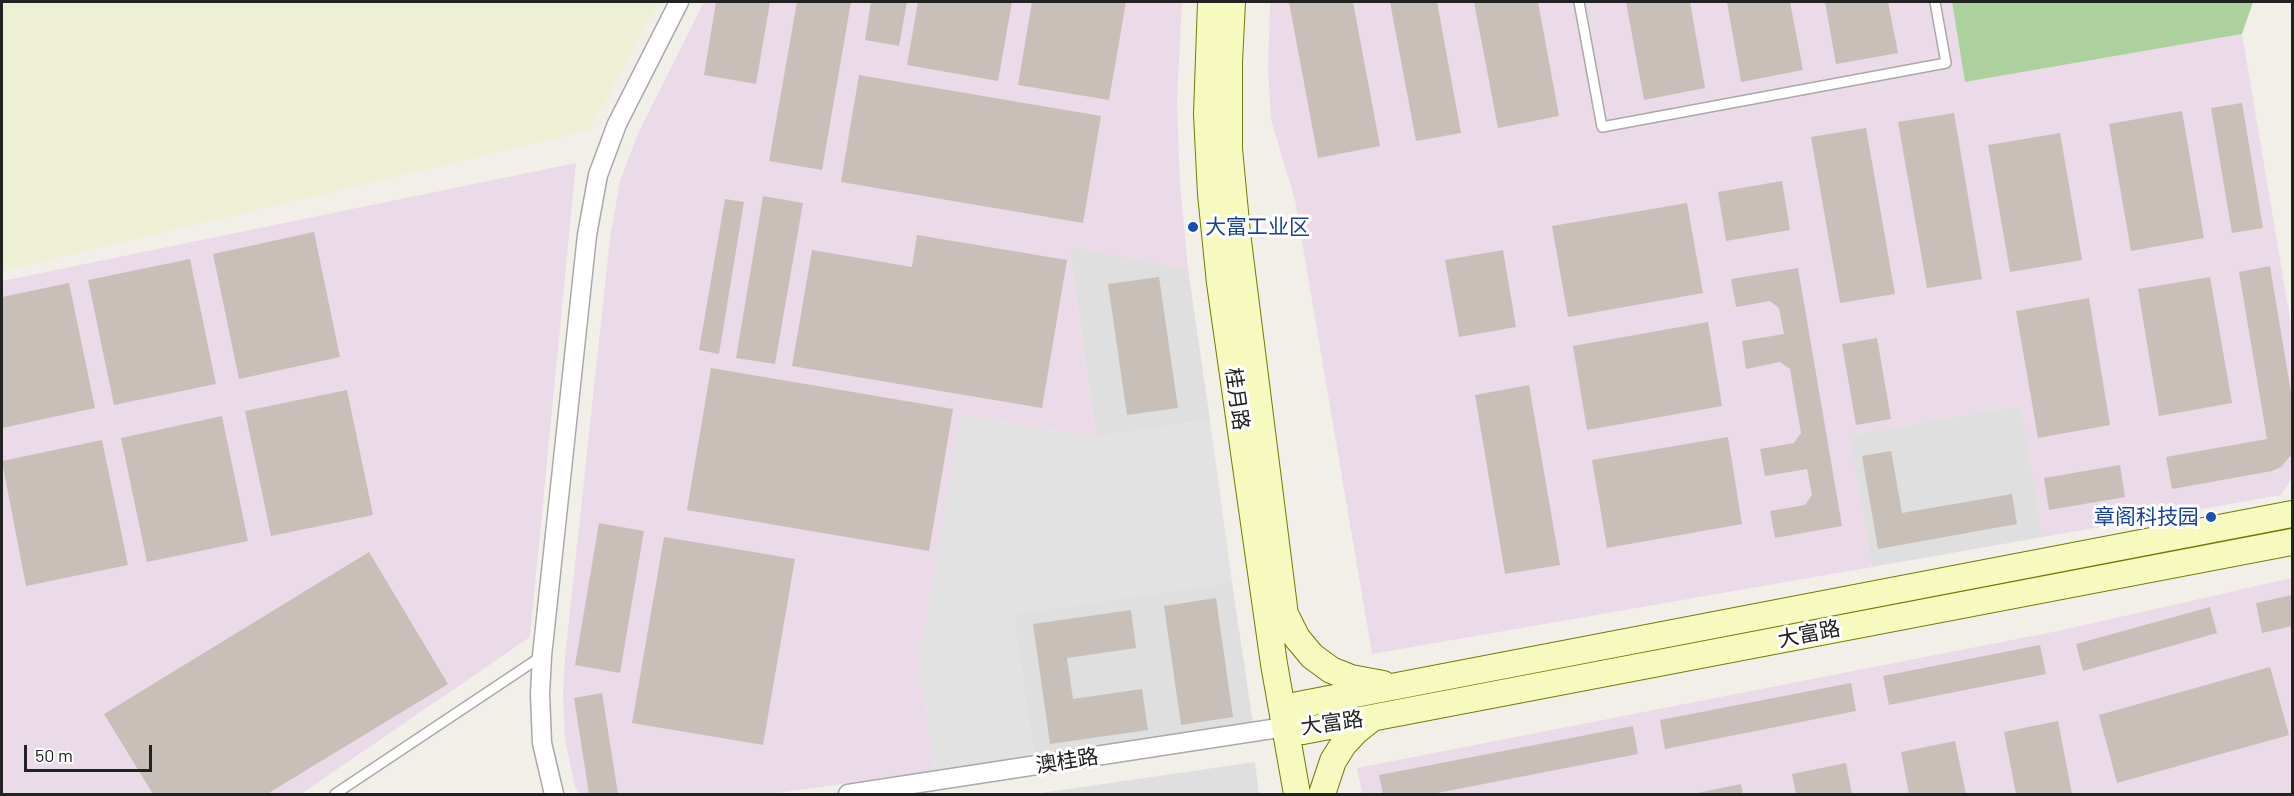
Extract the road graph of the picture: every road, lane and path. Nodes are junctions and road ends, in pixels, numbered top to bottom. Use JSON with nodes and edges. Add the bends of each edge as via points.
{"nodes":[{"id":1,"x":679,"y":2,"type":"edge"},
{"id":2,"x":1211,"y":2,"type":"edge"},
{"id":3,"x":1232,"y":2,"type":"edge"},
{"id":4,"x":1579,"y":2,"type":"edge"},
{"id":5,"x":1935,"y":2,"type":"edge"},
{"id":6,"x":2292,"y":514,"type":"edge"},
{"id":7,"x":2292,"y":542,"type":"edge"},
{"id":8,"x":1284,"y":613,"type":"junction"},
{"id":9,"x":542,"y":656,"type":"junction"},
{"id":10,"x":1449,"y":676,"type":"junction"},
{"id":11,"x":1401,"y":686,"type":"junction"},
{"id":12,"x":1454,"y":702,"type":"junction"},
{"id":13,"x":1298,"y":705,"type":"junction"},
{"id":14,"x":1374,"y":718,"type":"junction"},
{"id":15,"x":1294,"y":729,"type":"junction"},
{"id":16,"x":335,"y":795,"type":"edge"},
{"id":17,"x":554,"y":795,"type":"edge"},
{"id":18,"x":848,"y":795,"type":"edge"},
{"id":19,"x":1297,"y":795,"type":"edge"},
{"id":20,"x":1314,"y":795,"type":"edge"},
{"id":21,"x":1323,"y":795,"type":"edge"}],
"edges":[{"from":1,"to":9,"type":"street","via":[[617,124],[598,175],[587,235]]},
{"from":2,"to":15,"type":"street","name":"桂月路","via":[[1207,114],[1220,283],[1274,664]]},
{"from":3,"to":8,"type":"street","name":"桂月路","via":[[1228,62],[1230,159]]},
{"from":4,"to":5,"type":"lane","via":[[1602,127],[1946,63]]},
{"from":6,"to":10,"type":"street","name":"大富路"},
{"from":7,"to":12,"type":"street","name":"大富路"},
{"from":8,"to":11,"type":"street","via":[[1297,638],[1331,670],[1374,684]]},
{"from":8,"to":13,"type":"street","name":"桂月路"},
{"from":9,"to":16,"type":"lane"},
{"from":9,"to":17,"type":"street","via":[[542,743]]},
{"from":10,"to":11,"type":"street","name":"大富路"},
{"from":10,"to":12,"type":"street"},
{"from":11,"to":13,"type":"street","name":"大富路"},
{"from":12,"to":14,"type":"street","name":"大富路"},
{"from":13,"to":15,"type":"street","name":"大富路"},
{"from":14,"to":15,"type":"street","name":"大富路"},
{"from":14,"to":21,"type":"street","via":[[1342,746]]},
{"from":15,"to":18,"type":"street","name":"澳桂路"},
{"from":15,"to":19,"type":"street","name":"桂月路"},
{"from":15,"to":20,"type":"street","name":"桂月路"}]}
